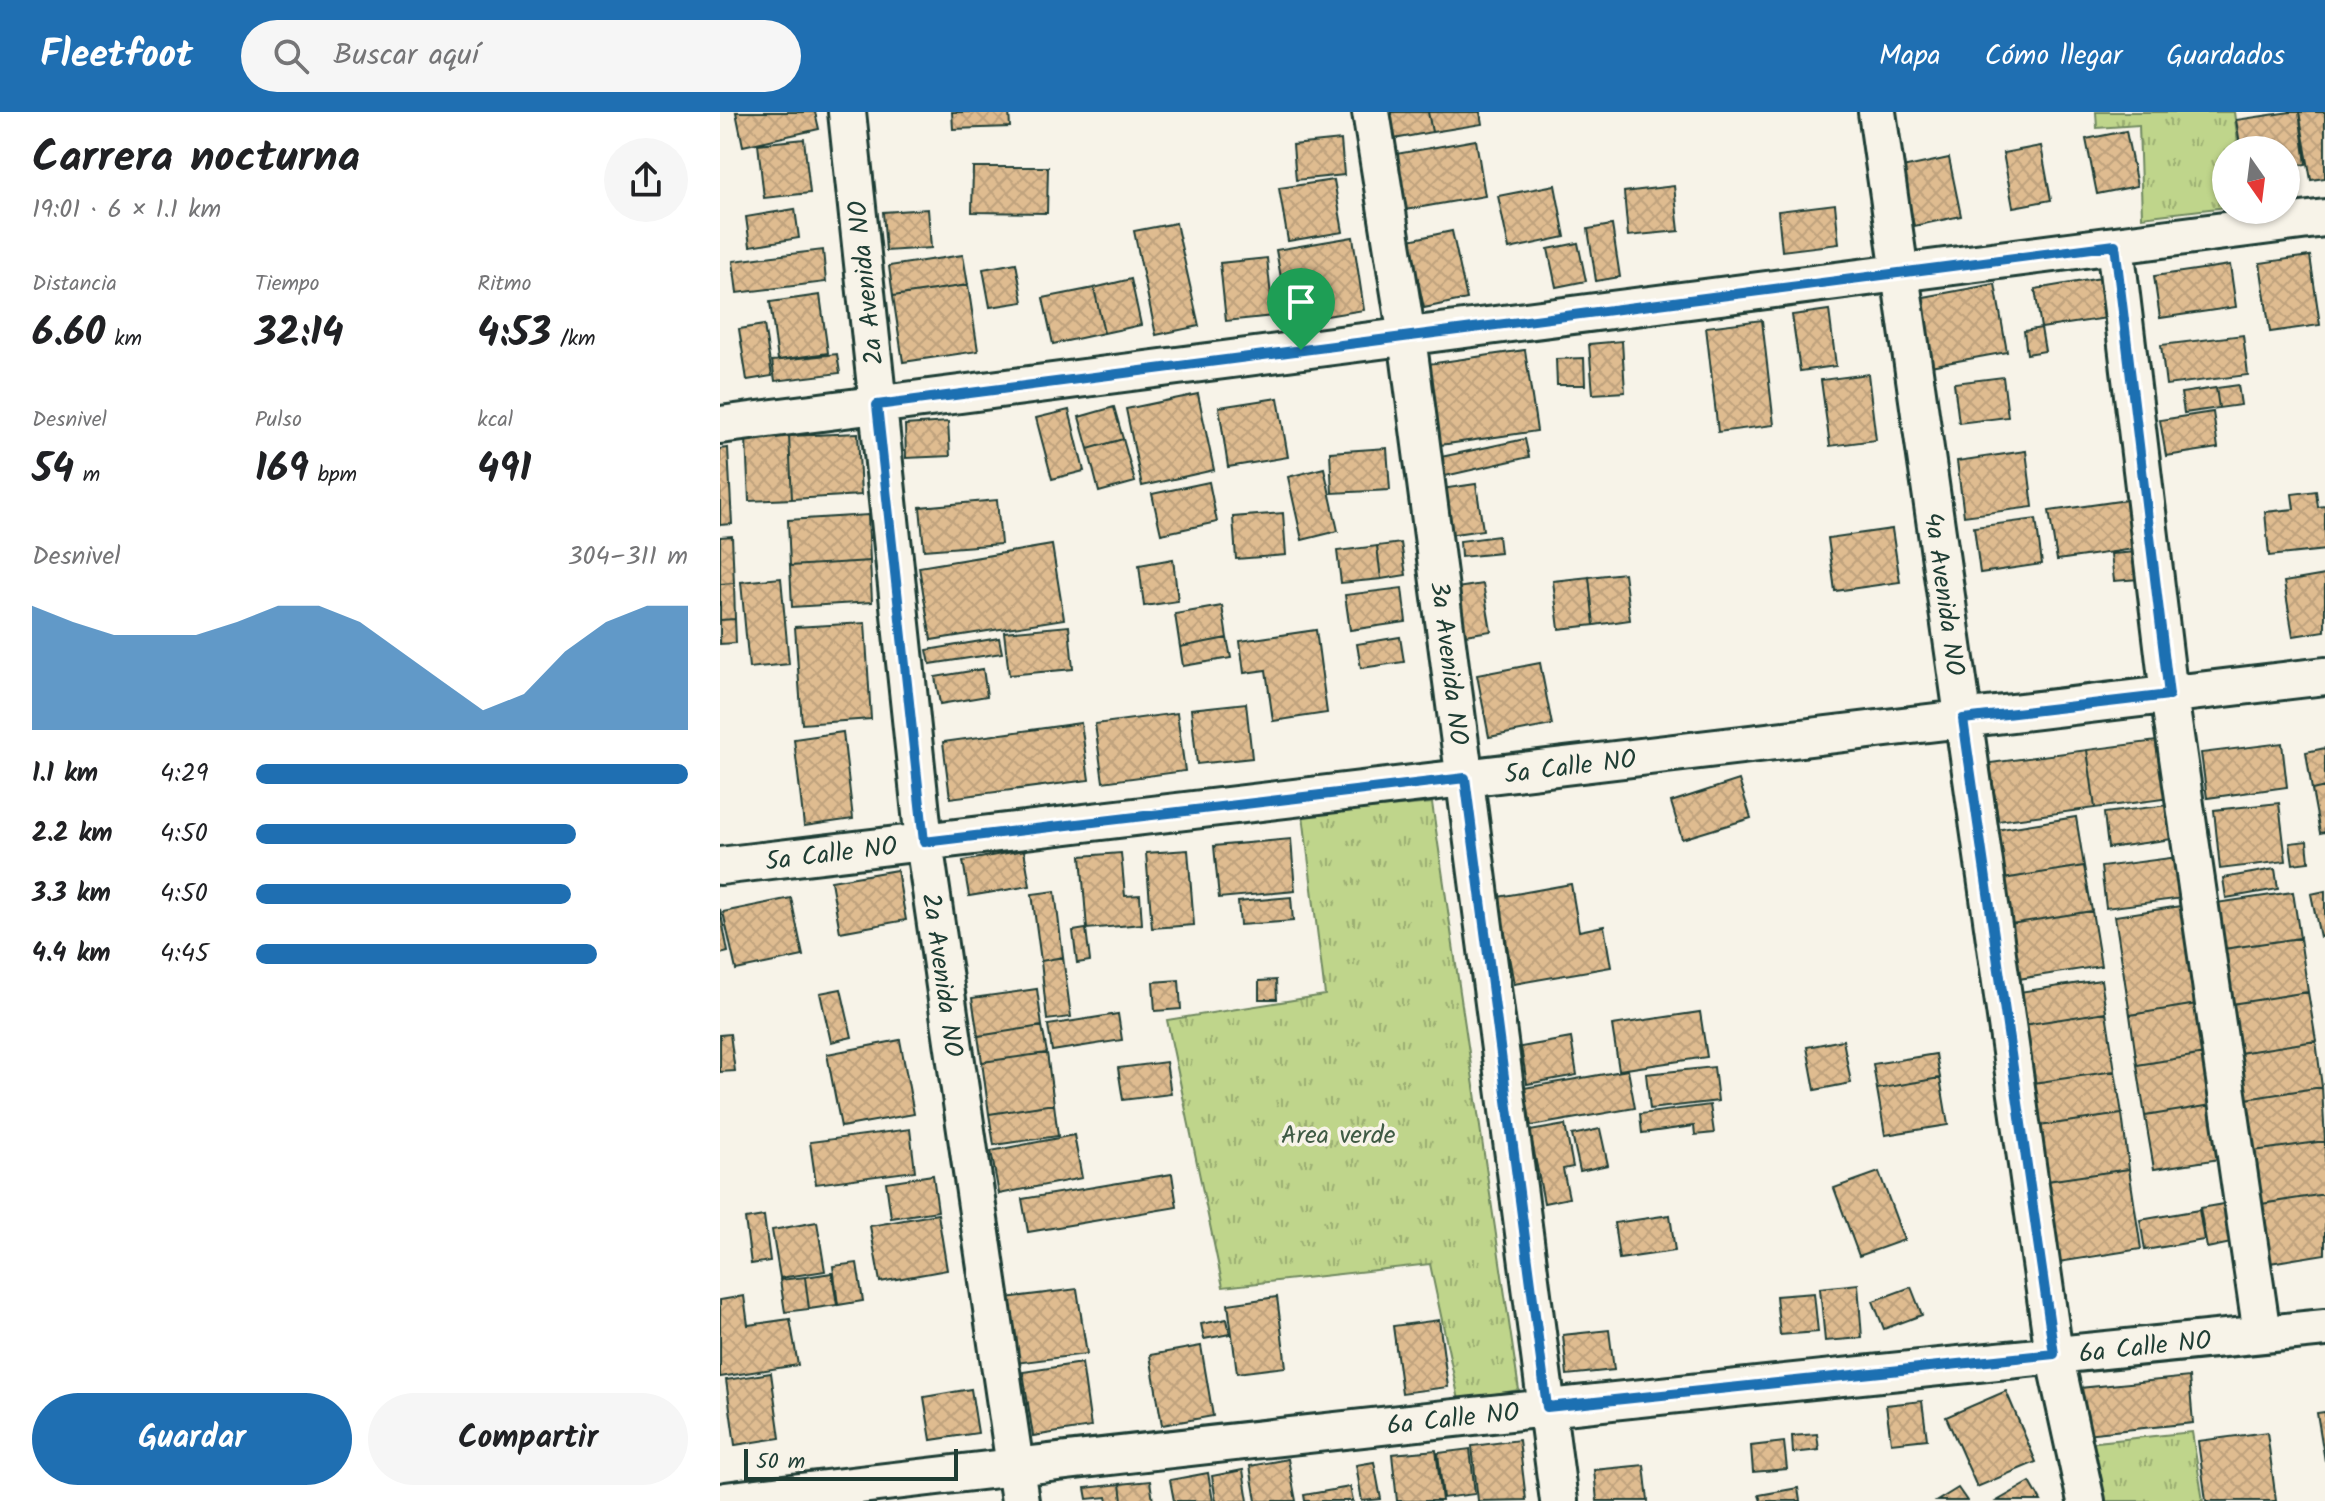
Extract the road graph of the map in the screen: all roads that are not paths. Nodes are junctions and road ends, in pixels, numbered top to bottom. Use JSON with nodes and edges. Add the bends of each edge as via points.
{"nodes":[{"id":1,"x":847,"y":112,"type":"edge"},
{"id":2,"x":1371,"y":112,"type":"edge"},
{"id":3,"x":1877,"y":112,"type":"edge"},
{"id":4,"x":2325,"y":219,"type":"edge"},
{"id":5,"x":2115,"y":245,"type":"junction"},
{"id":6,"x":1899,"y":273,"type":"junction"},
{"id":7,"x":1407,"y":337,"type":"junction"},
{"id":8,"x":877,"y":405,"type":"junction"},
{"id":9,"x":720,"y":425,"type":"edge"},
{"id":10,"x":2325,"y":676,"type":"edge"},
{"id":11,"x":2169,"y":695,"type":"junction"},
{"id":12,"x":1963,"y":719,"type":"junction"},
{"id":13,"x":1465,"y":778,"type":"junction"},
{"id":14,"x":924,"y":842,"type":"junction"},
{"id":15,"x":720,"y":866,"type":"edge"},
{"id":16,"x":2325,"y":1328,"type":"edge"},
{"id":17,"x":2262,"y":1334,"type":"junction"},
{"id":18,"x":2054,"y":1354,"type":"junction"},
{"id":19,"x":1547,"y":1407,"type":"junction"},
{"id":20,"x":1015,"y":1466,"type":"junction"},
{"id":21,"x":725,"y":1501,"type":"edge"},
{"id":22,"x":1020,"y":1501,"type":"edge"},
{"id":23,"x":1559,"y":1501,"type":"edge"},
{"id":24,"x":2086,"y":1501,"type":"edge"}],
"edges":[{"from":1,"to":8,"type":"street","name":"2a Avenida NO"},
{"from":2,"to":7,"type":"street","name":"3a Avenida NO"},
{"from":3,"to":6,"type":"street","name":"4a Avenida NO"},
{"from":4,"to":5,"type":"street"},
{"from":5,"to":6,"type":"street"},
{"from":5,"to":11,"type":"street"},
{"from":6,"to":7,"type":"street"},
{"from":6,"to":12,"type":"street","name":"4a Avenida NO"},
{"from":7,"to":8,"type":"street"},
{"from":7,"to":13,"type":"street","name":"3a Avenida NO"},
{"from":8,"to":9,"type":"street"},
{"from":8,"to":14,"type":"street","name":"2a Avenida NO"},
{"from":10,"to":11,"type":"street","name":"5a Calle NO"},
{"from":11,"to":12,"type":"street","name":"5a Calle NO"},
{"from":11,"to":17,"type":"street"},
{"from":12,"to":13,"type":"street","name":"5a Calle NO"},
{"from":12,"to":18,"type":"street","name":"4a Avenida NO"},
{"from":13,"to":14,"type":"street","name":"5a Calle NO"},
{"from":13,"to":19,"type":"street","name":"3a Avenida NO"},
{"from":14,"to":15,"type":"street","name":"5a Calle NO"},
{"from":14,"to":20,"type":"street","name":"2a Avenida NO"},
{"from":16,"to":17,"type":"street","name":"6a Calle NO"},
{"from":17,"to":18,"type":"street","name":"6a Calle NO"},
{"from":18,"to":19,"type":"street","name":"6a Calle NO"},
{"from":18,"to":24,"type":"street","name":"4a Avenida NO"},
{"from":19,"to":20,"type":"street","name":"6a Calle NO"},
{"from":19,"to":23,"type":"street","name":"3a Avenida NO"},
{"from":20,"to":21,"type":"street","name":"6a Calle NO"},
{"from":20,"to":22,"type":"street","name":"2a Avenida NO"}]}
